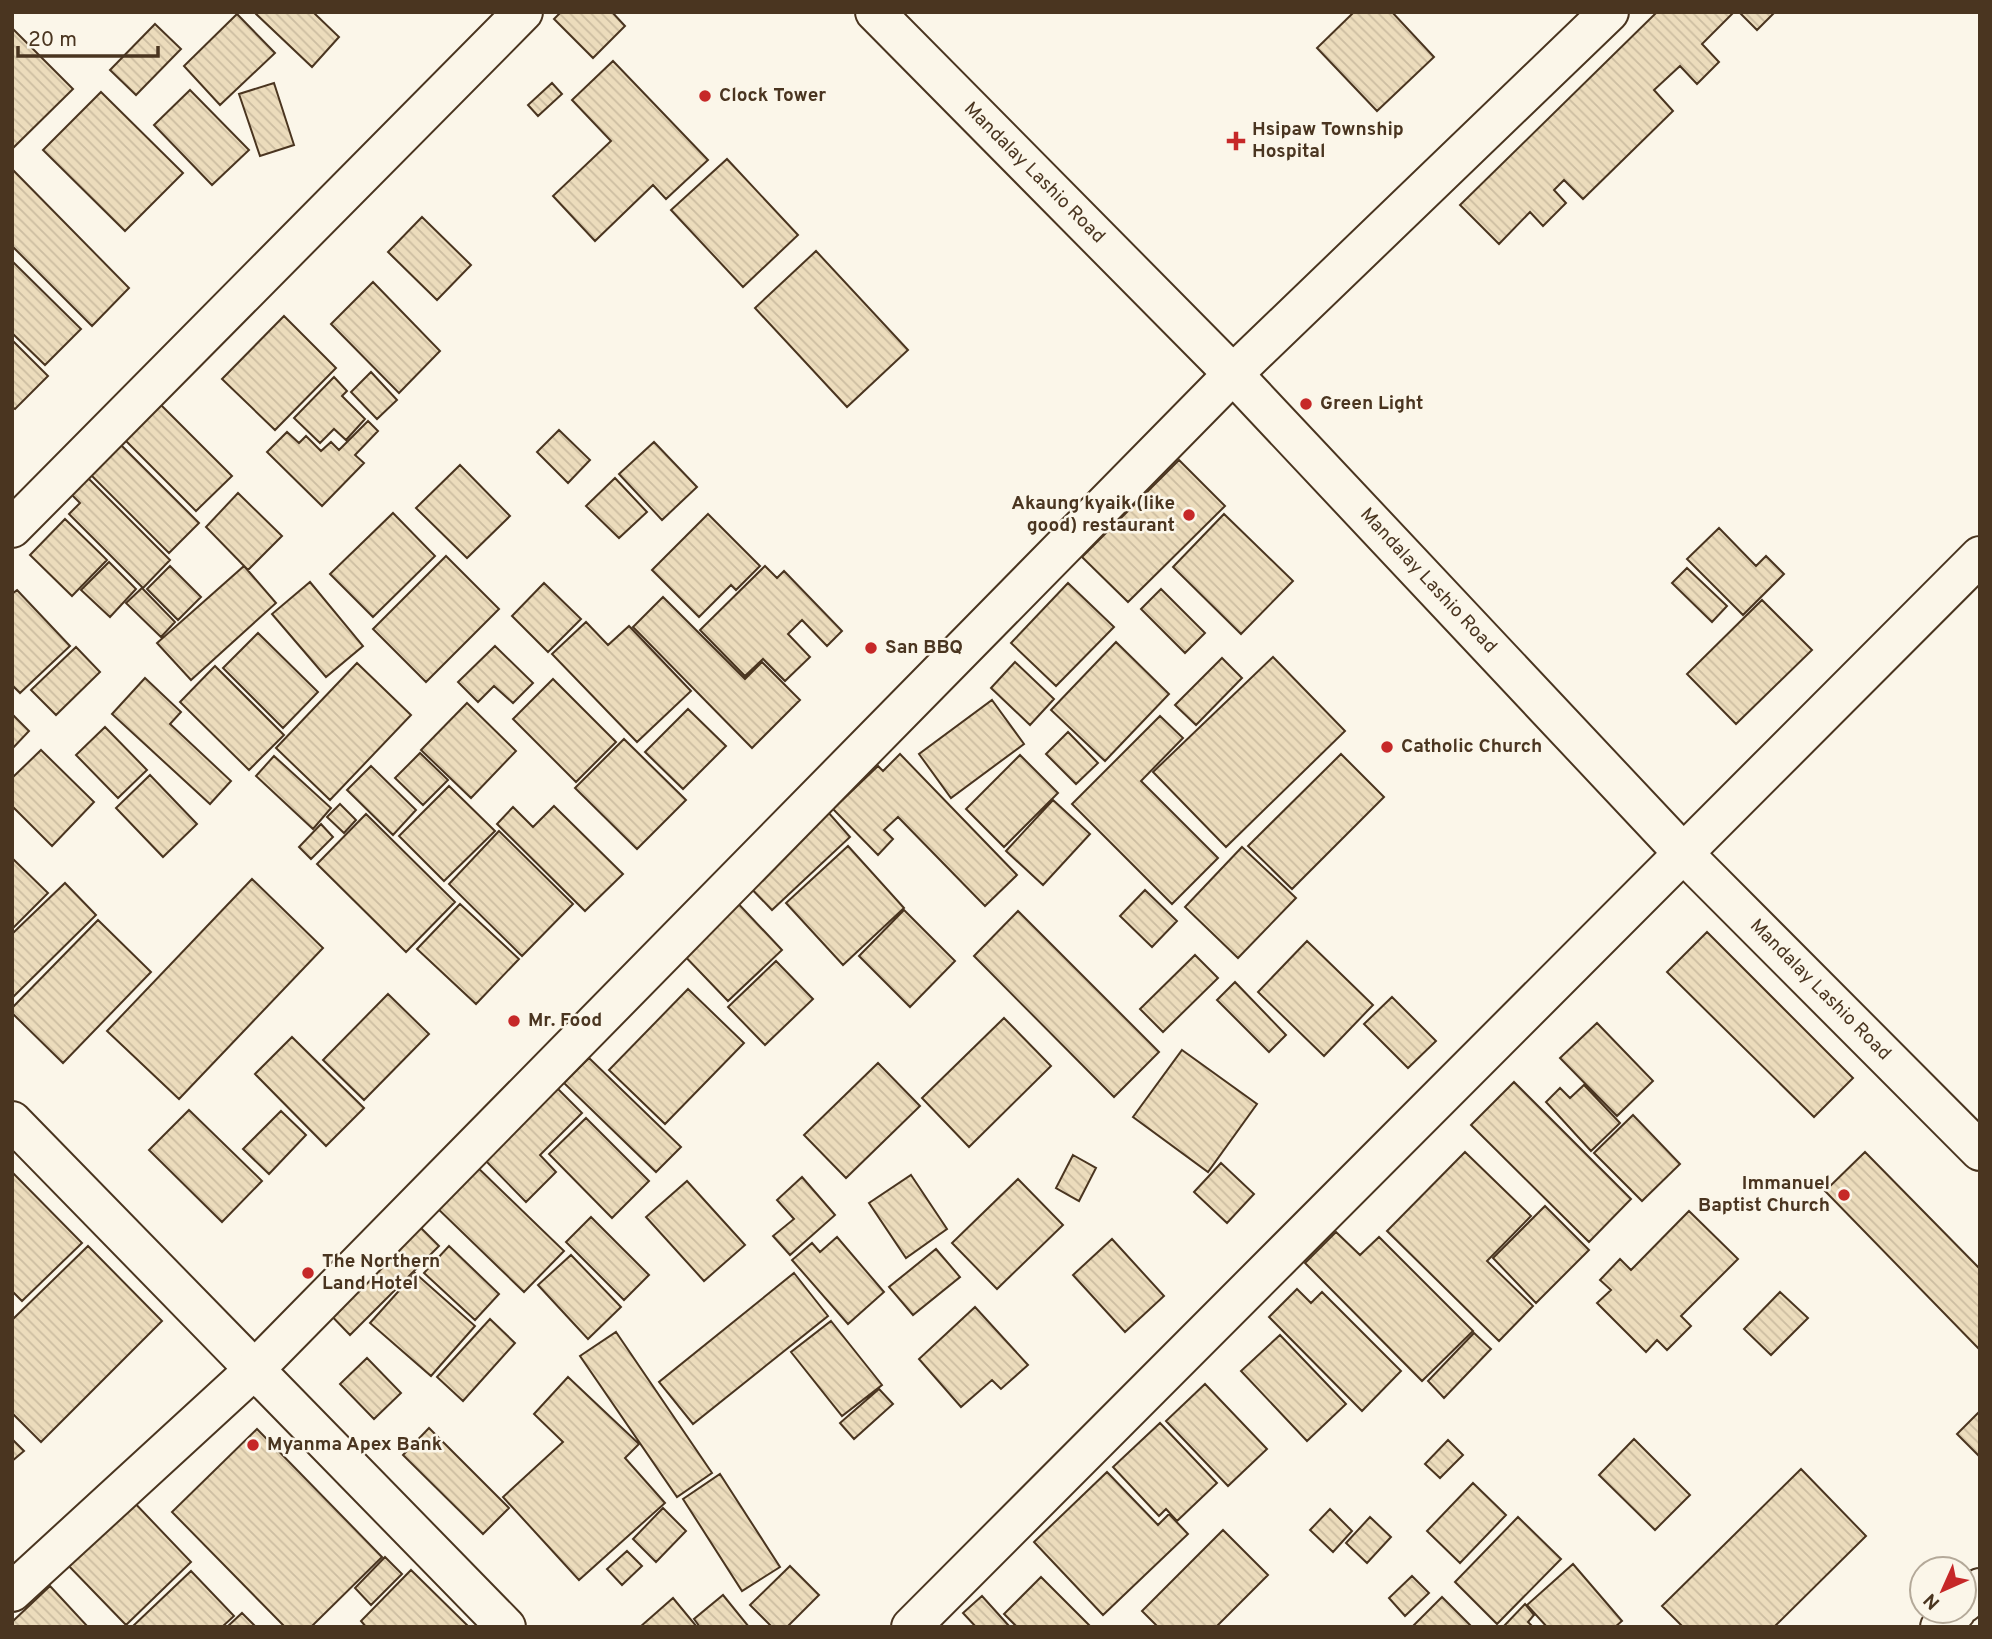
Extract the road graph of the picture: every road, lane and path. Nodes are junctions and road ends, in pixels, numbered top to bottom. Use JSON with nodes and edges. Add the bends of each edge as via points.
{"nodes":[{"id":1,"x":523,"y":12,"type":"edge"},
{"id":2,"x":874,"y":12,"type":"edge"},
{"id":3,"x":1609,"y":12,"type":"edge"},
{"id":4,"x":1233,"y":374,"type":"junction"},
{"id":5,"x":12,"y":528,"type":"edge"},
{"id":6,"x":1980,"y":556,"type":"edge"},
{"id":7,"x":1684,"y":854,"type":"junction"},
{"id":8,"x":12,"y":1121,"type":"edge"},
{"id":9,"x":1980,"y":1151,"type":"edge"},
{"id":10,"x":255,"y":1369,"type":"junction"},
{"id":11,"x":12,"y":1592,"type":"edge"},
{"id":12,"x":506,"y":1627,"type":"edge"},
{"id":13,"x":911,"y":1627,"type":"edge"}],
"edges":[{"from":1,"to":5,"type":"main road"},
{"from":2,"to":4,"type":"main road","name":"Mandalay Lashio Road"},
{"from":3,"to":4,"type":"main road"},
{"from":4,"to":7,"type":"main road","name":"Mandalay Lashio Road"},
{"from":4,"to":10,"type":"main road"},
{"from":6,"to":7,"type":"main road"},
{"from":7,"to":9,"type":"main road","name":"Mandalay Lashio Road"},
{"from":7,"to":13,"type":"main road"},
{"from":8,"to":10,"type":"main road"},
{"from":10,"to":11,"type":"main road"},
{"from":10,"to":12,"type":"main road"}]}
